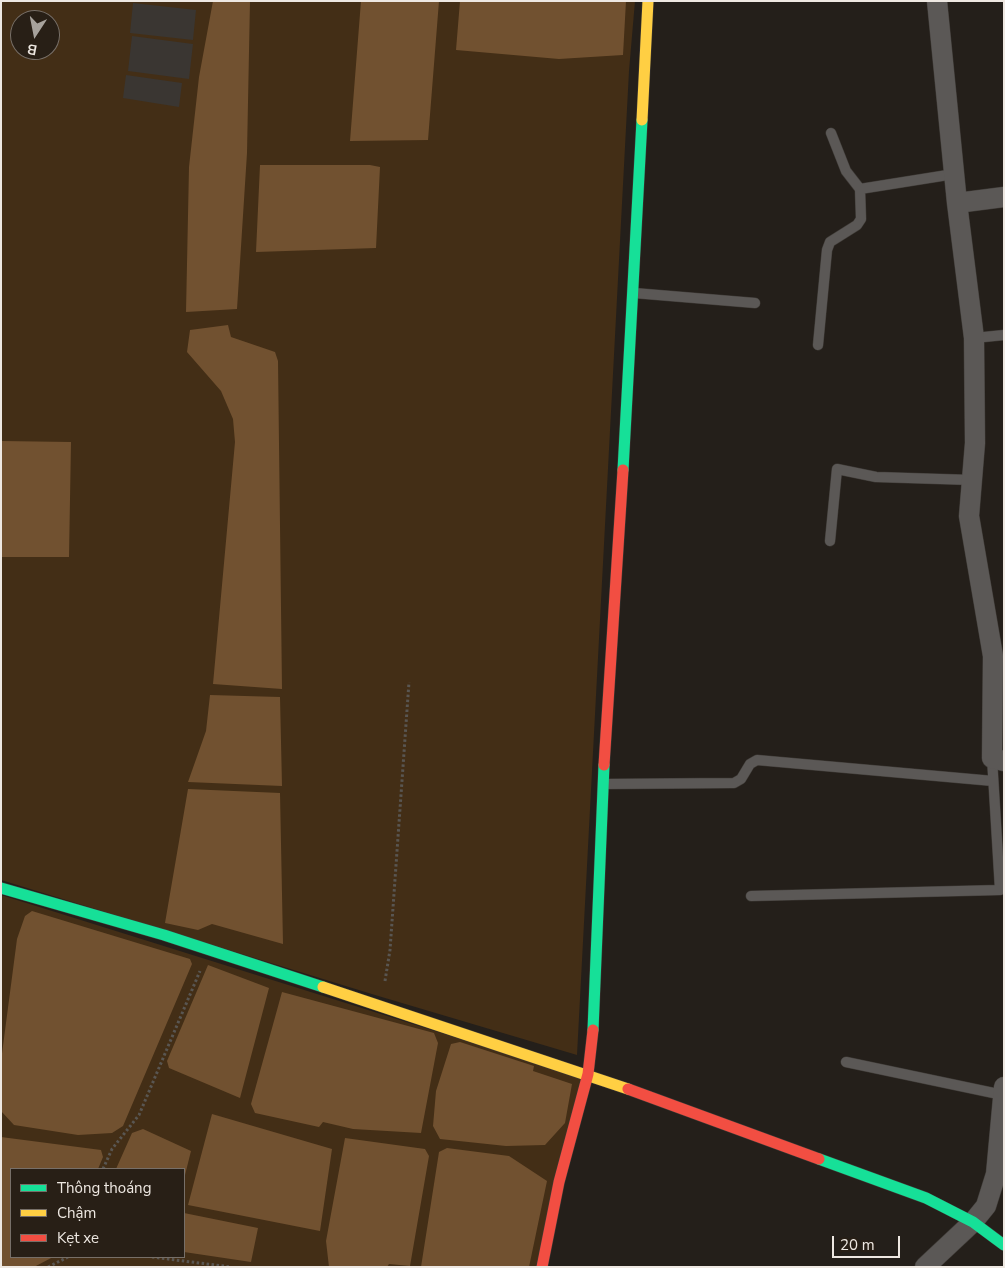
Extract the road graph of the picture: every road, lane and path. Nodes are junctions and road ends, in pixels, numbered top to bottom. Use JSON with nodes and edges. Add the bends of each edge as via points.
{"nodes":[{"id":1,"x":648,"y":1,"type":"edge"},
{"id":2,"x":937,"y":1,"type":"edge"},
{"id":3,"x":831,"y":133,"type":"dead end"},
{"id":4,"x":954,"y":174,"type":"junction"},
{"id":5,"x":860,"y":189,"type":"junction"},
{"id":6,"x":1004,"y":197,"type":"edge"},
{"id":7,"x":957,"y":203,"type":"junction"},
{"id":8,"x":634,"y":293,"type":"junction"},
{"id":9,"x":755,"y":303,"type":"dead end"},
{"id":10,"x":1004,"y":335,"type":"edge"},
{"id":11,"x":974,"y":338,"type":"junction"},
{"id":12,"x":818,"y":345,"type":"dead end"},
{"id":13,"x":972,"y":480,"type":"junction"},
{"id":14,"x":830,"y":541,"type":"dead end"},
{"id":15,"x":409,"y":682,"type":"dead end"},
{"id":16,"x":998,"y":759,"type":"edge"},
{"id":17,"x":993,"y":781,"type":"junction"},
{"id":18,"x":603,"y":784,"type":"junction"},
{"id":19,"x":1,"y":888,"type":"edge"},
{"id":20,"x":751,"y":896,"type":"dead end"},
{"id":21,"x":209,"y":950,"type":"junction"},
{"id":22,"x":382,"y":1007,"type":"junction"},
{"id":23,"x":846,"y":1062,"type":"dead end"},
{"id":24,"x":588,"y":1074,"type":"junction"},
{"id":25,"x":1003,"y":1091,"type":"edge"},
{"id":26,"x":104,"y":1168,"type":"edge"},
{"id":27,"x":973,"y":1222,"type":"junction"},
{"id":28,"x":1004,"y":1245,"type":"edge"},
{"id":29,"x":66,"y":1258,"type":"edge"},
{"id":30,"x":160,"y":1258,"type":"edge"},
{"id":31,"x":48,"y":1267,"type":"edge"},
{"id":32,"x":231,"y":1267,"type":"edge"},
{"id":33,"x":542,"y":1267,"type":"edge"},
{"id":34,"x":925,"y":1267,"type":"edge"}],
"edges":[{"from":1,"to":8,"type":"street"},
{"from":2,"to":4,"type":"street"},
{"from":3,"to":5,"type":"lane","via":[[846,171]]},
{"from":4,"to":5,"type":"lane"},
{"from":4,"to":7,"type":"street"},
{"from":5,"to":12,"type":"lane","via":[[861,219],[830,242],[827,250]]},
{"from":6,"to":7,"type":"street"},
{"from":7,"to":11,"type":"street"},
{"from":8,"to":9,"type":"lane"},
{"from":8,"to":18,"type":"street"},
{"from":10,"to":11,"type":"lane"},
{"from":11,"to":13,"type":"street"},
{"from":13,"to":14,"type":"lane","via":[[884,478],[837,469]]},
{"from":13,"to":16,"type":"street","via":[[970,536],[993,656]]},
{"from":15,"to":22,"type":"path","via":[[390,950]]},
{"from":16,"to":17,"type":"lane"},
{"from":17,"to":18,"type":"lane","via":[[757,760],[734,783]]},
{"from":17,"to":20,"type":"lane","via":[[1000,890]]},
{"from":18,"to":24,"type":"street","via":[[593,1031]]},
{"from":19,"to":21,"type":"street"},
{"from":21,"to":22,"type":"street"},
{"from":21,"to":26,"type":"path","via":[[138,1115],[112,1149]]},
{"from":22,"to":24,"type":"street"},
{"from":23,"to":25,"type":"lane"},
{"from":24,"to":27,"type":"street","via":[[926,1198]]},
{"from":24,"to":33,"type":"street","via":[[559,1182]]},
{"from":25,"to":27,"type":"street","via":[[996,1174],[986,1206]]},
{"from":27,"to":28,"type":"street"},
{"from":27,"to":34,"type":"street"},
{"from":29,"to":31,"type":"path"},
{"from":30,"to":32,"type":"path"}]}
